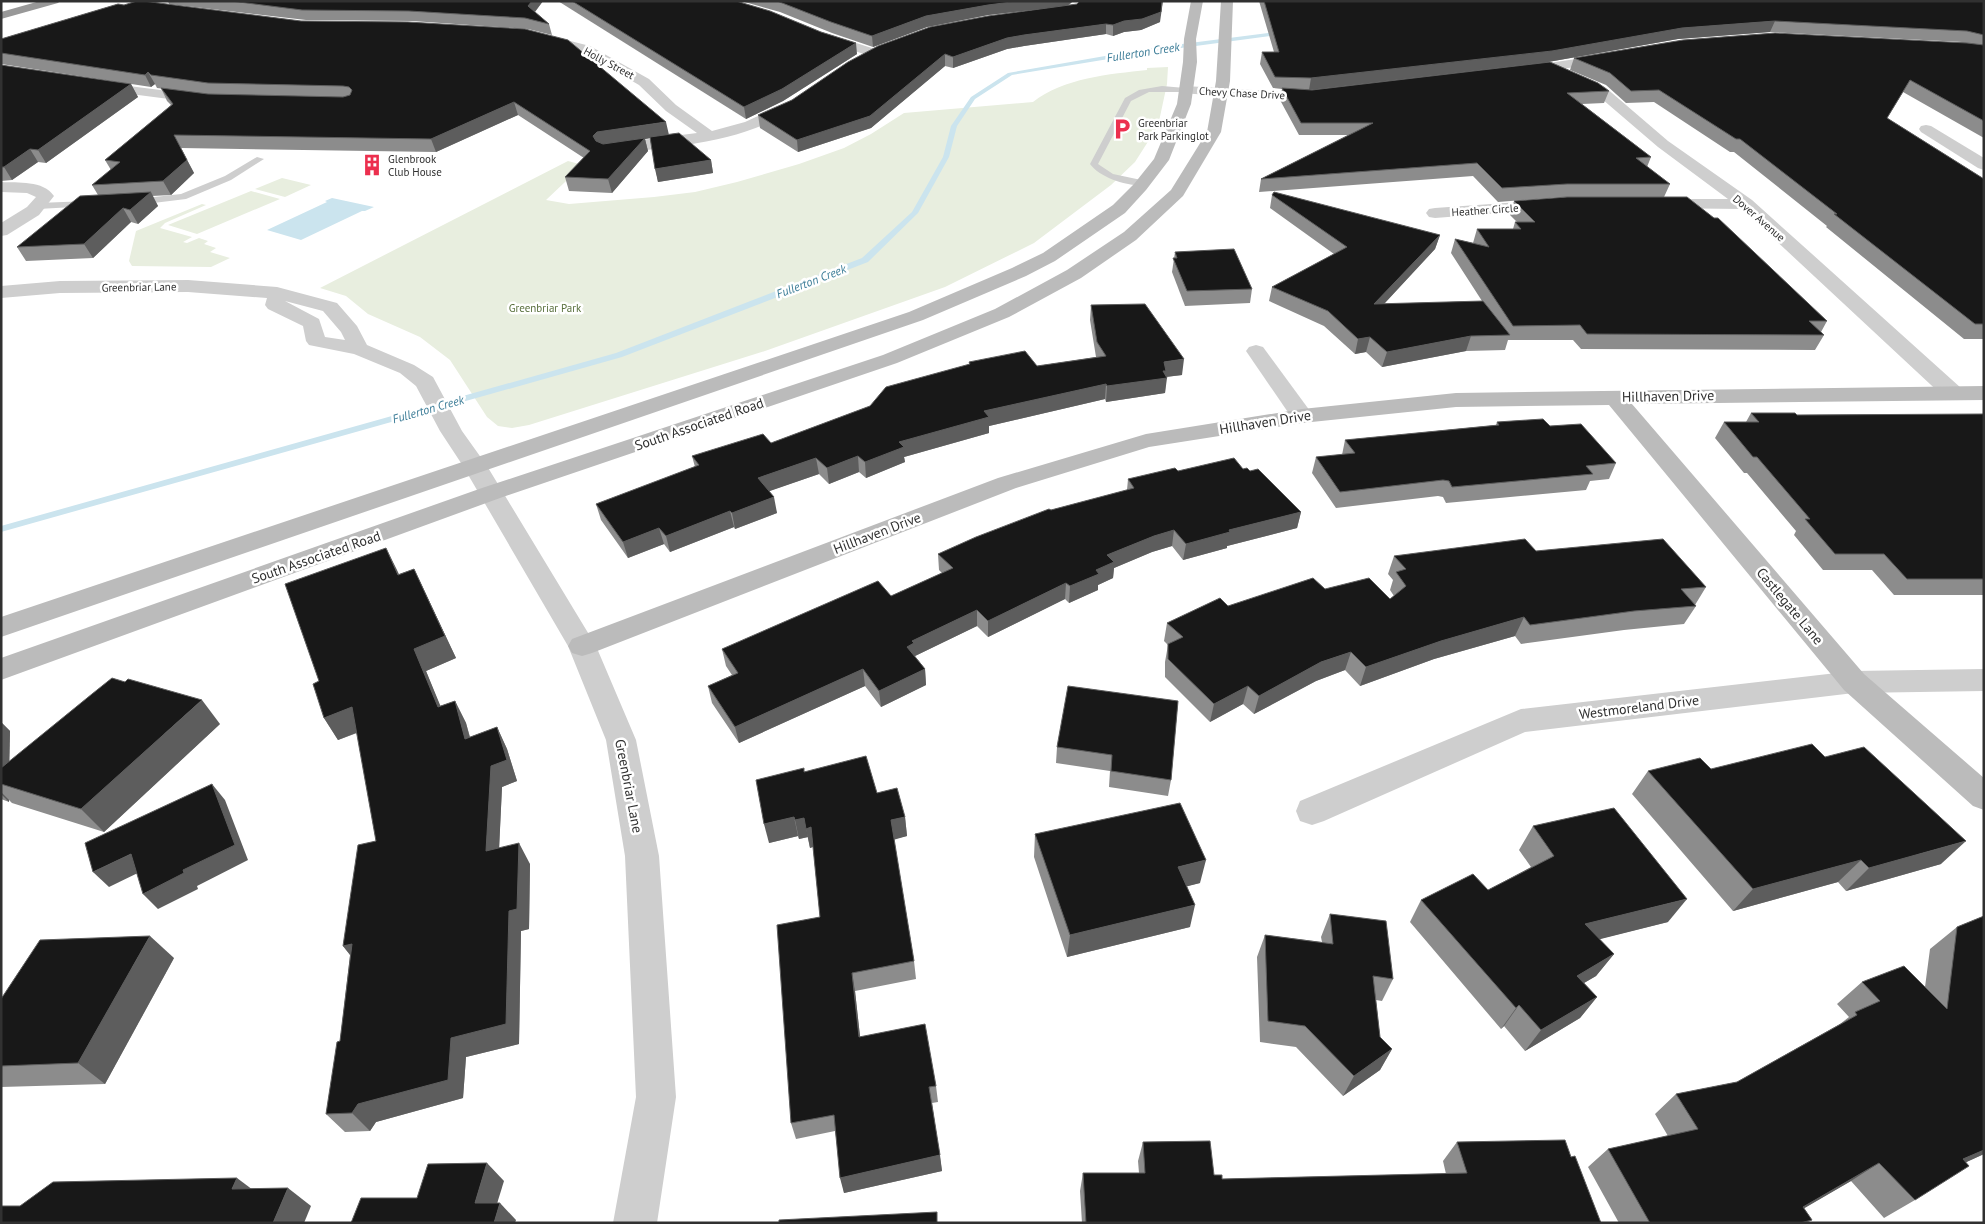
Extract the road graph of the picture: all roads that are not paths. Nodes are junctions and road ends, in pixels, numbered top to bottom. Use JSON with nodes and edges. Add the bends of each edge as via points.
{"nodes":[{"id":1,"x":54,"y":1,"type":"edge"},
{"id":2,"x":1198,"y":1,"type":"edge"},
{"id":3,"x":1227,"y":1,"type":"edge"},
{"id":4,"x":1,"y":16,"type":"edge"},
{"id":5,"x":811,"y":32,"type":"edge"},
{"id":6,"x":528,"y":34,"type":"edge"},
{"id":7,"x":1623,"y":56,"type":"edge"},
{"id":8,"x":859,"y":60,"type":"edge"},
{"id":9,"x":1548,"y":68,"type":"junction"},
{"id":10,"x":1510,"y":73,"type":"edge"},
{"id":11,"x":82,"y":84,"type":"edge"},
{"id":12,"x":1186,"y":90,"type":"junction"},
{"id":13,"x":1221,"y":93,"type":"junction"},
{"id":14,"x":1328,"y":94,"type":"edge"},
{"id":15,"x":804,"y":98,"type":"edge"},
{"id":16,"x":214,"y":101,"type":"edge"},
{"id":17,"x":1926,"y":129,"type":"dead end"},
{"id":18,"x":710,"y":136,"type":"junction"},
{"id":19,"x":606,"y":150,"type":"edge"},
{"id":20,"x":260,"y":159,"type":"dead end"},
{"id":21,"x":1984,"y":164,"type":"edge"},
{"id":22,"x":1143,"y":183,"type":"junction"},
{"id":23,"x":1,"y":187,"type":"edge"},
{"id":24,"x":42,"y":201,"type":"junction"},
{"id":25,"x":124,"y":203,"type":"edge"},
{"id":26,"x":96,"y":204,"type":"edge"},
{"id":27,"x":1562,"y":204,"type":"edge"},
{"id":28,"x":1640,"y":204,"type":"edge"},
{"id":29,"x":1746,"y":204,"type":"junction"},
{"id":30,"x":1435,"y":213,"type":"dead end"},
{"id":31,"x":1,"y":231,"type":"edge"},
{"id":32,"x":1,"y":292,"type":"edge"},
{"id":33,"x":277,"y":293,"type":"junction"},
{"id":34,"x":359,"y":349,"type":"junction"},
{"id":35,"x":1256,"y":351,"type":"dead end"},
{"id":36,"x":1984,"y":392,"type":"edge"},
{"id":37,"x":1953,"y":393,"type":"junction"},
{"id":38,"x":1614,"y":397,"type":"junction"},
{"id":39,"x":1302,"y":416,"type":"junction"},
{"id":40,"x":475,"y":466,"type":"junction"},
{"id":41,"x":491,"y":493,"type":"junction"},
{"id":42,"x":1,"y":627,"type":"edge"},
{"id":43,"x":582,"y":646,"type":"junction"},
{"id":44,"x":1,"y":669,"type":"edge"},
{"id":45,"x":1984,"y":680,"type":"edge"},
{"id":46,"x":1854,"y":682,"type":"junction"},
{"id":47,"x":1984,"y":797,"type":"edge"},
{"id":48,"x":1312,"y":811,"type":"dead end"},
{"id":49,"x":636,"y":1223,"type":"edge"}],
"edges":[{"from":1,"to":4,"type":"highway"},
{"from":2,"to":12,"type":"street","via":[[1190,39]]},
{"from":3,"to":13,"type":"street","name":"South Associated Road"},
{"from":5,"to":8,"type":"street","via":[[877,51]]},
{"from":6,"to":18,"type":"street","name":"Holly Street","via":[[586,49],[644,82],[671,108]]},
{"from":7,"to":9,"type":"street"},
{"from":9,"to":10,"type":"street"},
{"from":9,"to":29,"type":"street","name":"Dover Avenue","via":[[1600,90],[1663,144]]},
{"from":11,"to":16,"type":"street"},
{"from":12,"to":13,"type":"street","name":"Chevy Chase Drive"},
{"from":12,"to":22,"type":"street","via":[[1184,104],[1161,160]]},
{"from":12,"to":22,"type":"lane","via":[[1152,88],[1138,92],[1128,100],[1094,164],[1107,175]]},
{"from":13,"to":14,"type":"street","name":"Chevy Chase Drive"},
{"from":13,"to":41,"type":"street","name":"South Associated Road","via":[[1214,132],[1177,193],[1130,236],[1074,274],[1002,313],[890,359]]},
{"from":15,"to":18,"type":"street","via":[[757,122]]},
{"from":17,"to":21,"type":"street"},
{"from":18,"to":19,"type":"street"},
{"from":20,"to":25,"type":"lane","via":[[228,178],[183,197]]},
{"from":22,"to":40,"type":"street","via":[[1119,209],[1049,257],[916,316]]},
{"from":23,"to":24,"type":"street","via":[[30,188]]},
{"from":24,"to":26,"type":"lane"},
{"from":24,"to":31,"type":"street","via":[[33,211]]},
{"from":27,"to":30,"type":"street","name":"Heather Circle"},
{"from":28,"to":29,"type":"street"},
{"from":29,"to":37,"type":"street","name":"Dover Avenue"},
{"from":32,"to":33,"type":"street","name":"Greenbriar Lane","via":[[60,287],[188,286]]},
{"from":33,"to":34,"type":"street","name":"Greenbriar Lane","via":[[330,307],[350,330]]},
{"from":33,"to":34,"type":"street","name":"Greenbriar Lane","via":[[275,305],[312,323],[316,341]]},
{"from":34,"to":40,"type":"street","name":"Greenbriar Lane","via":[[407,369],[425,382]]},
{"from":35,"to":39,"type":"street"},
{"from":36,"to":37,"type":"street","name":"Hillhaven Drive"},
{"from":37,"to":38,"type":"street","name":"Hillhaven Drive"},
{"from":38,"to":39,"type":"street","name":"Hillhaven Drive","via":[[1456,400]]},
{"from":38,"to":46,"type":"street","name":"Castlegate Lane"},
{"from":39,"to":43,"type":"street","name":"Hillhaven Drive","via":[[1146,441],[1007,483]]},
{"from":40,"to":41,"type":"street","name":"Greenbriar Lane"},
{"from":40,"to":42,"type":"street"},
{"from":41,"to":43,"type":"street","name":"Greenbriar Lane"},
{"from":41,"to":44,"type":"street","name":"South Associated Road"},
{"from":43,"to":49,"type":"street","name":"Greenbriar Lane","via":[[621,740],[642,856],[656,1097]]},
{"from":45,"to":46,"type":"street","name":"Westmoreland Drive"},
{"from":46,"to":47,"type":"street","name":"Castlegate Lane"},
{"from":46,"to":48,"type":"street","name":"Westmoreland Drive","via":[[1521,721]]}]}
